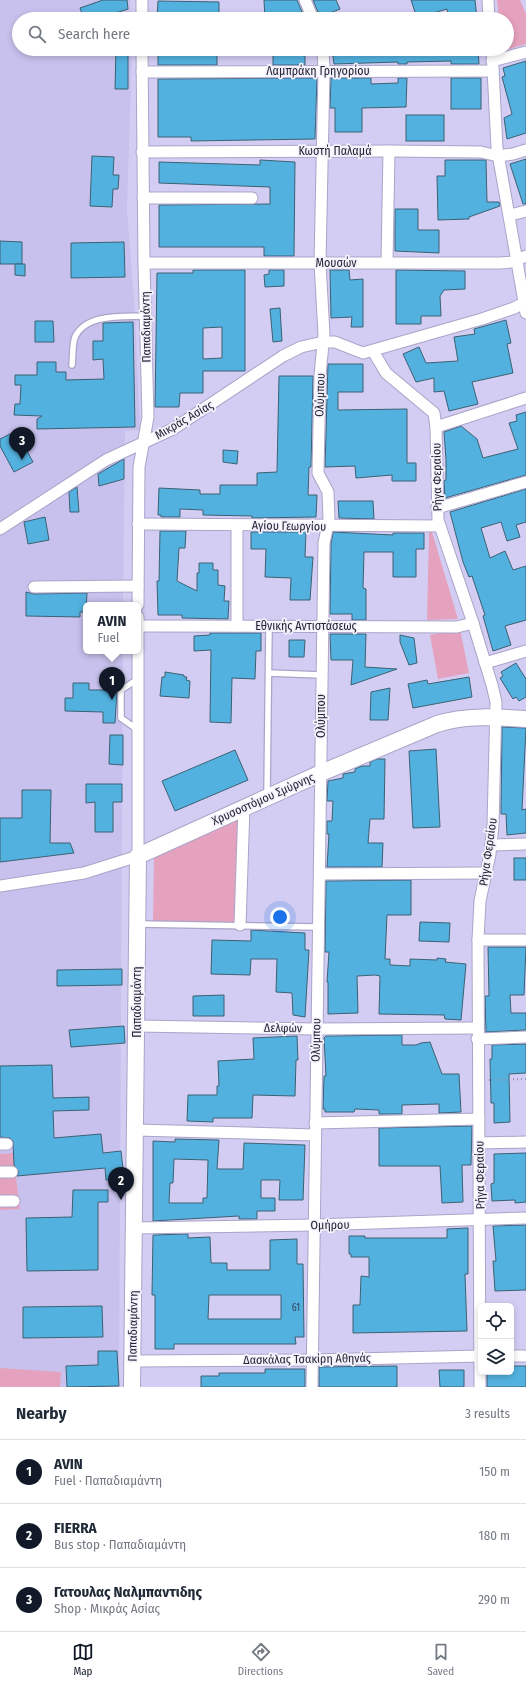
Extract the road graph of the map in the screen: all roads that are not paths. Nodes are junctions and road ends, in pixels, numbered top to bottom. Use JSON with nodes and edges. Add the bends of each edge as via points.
{"nodes":[{"id":1,"x":142,"y":0,"type":"edge"},
{"id":2,"x":305,"y":0,"type":"edge"},
{"id":3,"x":488,"y":0,"type":"edge"},
{"id":4,"x":142,"y":12,"type":"edge"},
{"id":5,"x":310,"y":12,"type":"edge"},
{"id":6,"x":489,"y":12,"type":"edge"},
{"id":7,"x":526,"y":52,"type":"edge"},
{"id":8,"x":142,"y":56,"type":"edge"},
{"id":9,"x":323,"y":56,"type":"edge"},
{"id":10,"x":492,"y":56,"type":"edge"},
{"id":11,"x":493,"y":66,"type":"junction"},
{"id":12,"x":142,"y":72,"type":"junction"},
{"id":13,"x":324,"y":72,"type":"junction"},
{"id":14,"x":526,"y":150,"type":"edge"},
{"id":15,"x":389,"y":151,"type":"junction"},
{"id":16,"x":142,"y":152,"type":"junction"},
{"id":17,"x":322,"y":152,"type":"junction"},
{"id":18,"x":498,"y":156,"type":"junction"},
{"id":19,"x":143,"y":198,"type":"junction"},
{"id":20,"x":252,"y":198,"type":"dead end"},
{"id":21,"x":526,"y":211,"type":"edge"},
{"id":22,"x":510,"y":216,"type":"junction"},
{"id":23,"x":522,"y":258,"type":"edge"},
{"id":24,"x":387,"y":262,"type":"junction"},
{"id":25,"x":144,"y":263,"type":"junction"},
{"id":26,"x":320,"y":263,"type":"junction"},
{"id":27,"x":525,"y":306,"type":"edge"},
{"id":28,"x":145,"y":316,"type":"junction"},
{"id":29,"x":323,"y":342,"type":"junction"},
{"id":30,"x":373,"y":351,"type":"junction"},
{"id":31,"x":72,"y":365,"type":"dead end"},
{"id":32,"x":526,"y":398,"type":"edge"},
{"id":33,"x":436,"y":427,"type":"junction"},
{"id":34,"x":144,"y":442,"type":"junction"},
{"id":35,"x":526,"y":482,"type":"edge"},
{"id":36,"x":437,"y":508,"type":"junction"},
{"id":37,"x":138,"y":524,"type":"junction"},
{"id":38,"x":237,"y":526,"type":"junction"},
{"id":39,"x":440,"y":526,"type":"junction"},
{"id":40,"x":327,"y":527,"type":"junction"},
{"id":41,"x":0,"y":530,"type":"edge"},
{"id":42,"x":138,"y":586,"type":"junction"},
{"id":43,"x":34,"y":587,"type":"dead end"},
{"id":44,"x":138,"y":602,"type":"edge"},
{"id":45,"x":473,"y":623,"type":"junction"},
{"id":46,"x":141,"y":626,"type":"edge"},
{"id":47,"x":237,"y":626,"type":"junction"},
{"id":48,"x":269,"y":626,"type":"junction"},
{"id":49,"x":322,"y":626,"type":"junction"},
{"id":50,"x":526,"y":651,"type":"edge"},
{"id":51,"x":138,"y":654,"type":"edge"},
{"id":52,"x":485,"y":663,"type":"junction"},
{"id":53,"x":269,"y":673,"type":"junction"},
{"id":54,"x":321,"y":675,"type":"junction"},
{"id":55,"x":138,"y":679,"type":"junction"},
{"id":56,"x":495,"y":717,"type":"junction"},
{"id":57,"x":526,"y":719,"type":"edge"},
{"id":58,"x":138,"y":730,"type":"junction"},
{"id":59,"x":321,"y":773,"type":"junction"},
{"id":60,"x":266,"y":797,"type":"junction"},
{"id":61,"x":244,"y":807,"type":"junction"},
{"id":62,"x":526,"y":844,"type":"edge"},
{"id":63,"x":491,"y":845,"type":"junction"},
{"id":64,"x":138,"y":856,"type":"junction"},
{"id":65,"x":486,"y":873,"type":"junction"},
{"id":66,"x":320,"y":874,"type":"junction"},
{"id":67,"x":0,"y":886,"type":"edge"},
{"id":68,"x":138,"y":924,"type":"junction"},
{"id":69,"x":240,"y":925,"type":"junction"},
{"id":70,"x":318,"y":927,"type":"junction"},
{"id":71,"x":478,"y":940,"type":"junction"},
{"id":72,"x":526,"y":940,"type":"edge"},
{"id":73,"x":137,"y":1026,"type":"junction"},
{"id":74,"x":316,"y":1029,"type":"junction"},
{"id":75,"x":477,"y":1033,"type":"junction"},
{"id":76,"x":526,"y":1037,"type":"edge"},
{"id":77,"x":479,"y":1119,"type":"junction"},
{"id":78,"x":315,"y":1123,"type":"junction"},
{"id":79,"x":136,"y":1130,"type":"junction"},
{"id":80,"x":315,"y":1135,"type":"junction"},
{"id":81,"x":526,"y":1142,"type":"edge"},
{"id":82,"x":479,"y":1143,"type":"junction"},
{"id":83,"x":0,"y":1172,"type":"edge"},
{"id":84,"x":12,"y":1172,"type":"dead end"},
{"id":85,"x":14,"y":1200,"type":"dead end"},
{"id":86,"x":0,"y":1201,"type":"edge"},
{"id":87,"x":526,"y":1218,"type":"edge"},
{"id":88,"x":480,"y":1220,"type":"junction"},
{"id":89,"x":314,"y":1225,"type":"junction"},
{"id":90,"x":135,"y":1228,"type":"junction"},
{"id":91,"x":481,"y":1339,"type":"edge"},
{"id":92,"x":478,"y":1356,"type":"edge"},
{"id":93,"x":514,"y":1356,"type":"edge"},
{"id":94,"x":526,"y":1356,"type":"edge"},
{"id":95,"x":132,"y":1360,"type":"junction"},
{"id":96,"x":312,"y":1360,"type":"junction"},
{"id":97,"x":480,"y":1375,"type":"edge"},
{"id":98,"x":132,"y":1387,"type":"edge"},
{"id":99,"x":312,"y":1387,"type":"edge"},
{"id":100,"x":480,"y":1387,"type":"edge"}],
"edges":[{"from":1,"to":4,"type":"street"},
{"from":2,"to":5,"type":"street"},
{"from":3,"to":6,"type":"street"},
{"from":7,"to":11,"type":"street","name":"Λαμπράκη Γρηγορίου"},
{"from":8,"to":12,"type":"street","name":"Παπαδιαμάντη"},
{"from":9,"to":13,"type":"street","name":"Ολύμπου"},
{"from":10,"to":11,"type":"street"},
{"from":11,"to":13,"type":"street","name":"Λαμπράκη Γρηγορίου"},
{"from":11,"to":18,"type":"street"},
{"from":12,"to":13,"type":"street","name":"Λαμπράκη Γρηγορίου"},
{"from":12,"to":16,"type":"street","name":"Παπαδιαμάντη"},
{"from":13,"to":17,"type":"street","name":"Ολύμπου"},
{"from":14,"to":18,"type":"street","name":"Κωστή Παλαμά"},
{"from":15,"to":17,"type":"street","name":"Κωστή Παλαμά"},
{"from":15,"to":18,"type":"street","name":"Κωστή Παλαμά","via":[[481,152]]},
{"from":15,"to":24,"type":"street"},
{"from":16,"to":17,"type":"street","name":"Κωστή Παλαμά"},
{"from":16,"to":19,"type":"street","name":"Παπαδιαμάντη"},
{"from":17,"to":26,"type":"street","name":"Ολύμπου"},
{"from":18,"to":22,"type":"street"},
{"from":19,"to":20,"type":"street"},
{"from":19,"to":25,"type":"street","name":"Παπαδιαμάντη"},
{"from":21,"to":22,"type":"street"},
{"from":22,"to":23,"type":"street"},
{"from":23,"to":24,"type":"street","name":"Μουσών","via":[[500,263]]},
{"from":23,"to":27,"type":"street"},
{"from":24,"to":26,"type":"street","name":"Μουσών"},
{"from":25,"to":26,"type":"street","name":"Μουσών"},
{"from":25,"to":28,"type":"street","name":"Παπαδιαμάντη"},
{"from":26,"to":29,"type":"street","name":"Ολύμπου"},
{"from":27,"to":30,"type":"street","name":"Μικράς Ασίας"},
{"from":28,"to":31,"type":"lane","via":[[105,318],[81,328],[74,339]]},
{"from":28,"to":34,"type":"street","name":"Παπαδιαμάντη","via":[[148,417]]},
{"from":29,"to":30,"type":"street","name":"Μικράς Ασίας","via":[[335,342],[359,353]]},
{"from":29,"to":34,"type":"street","name":"Μικράς Ασίας","via":[[294,350],[173,429]]},
{"from":29,"to":40,"type":"street","name":"Ολύμπου","via":[[318,473],[328,492]]},
{"from":30,"to":33,"type":"street","name":"Ρήγα Φεραίου","via":[[386,373],[432,410]]},
{"from":32,"to":33,"type":"street"},
{"from":33,"to":36,"type":"street","name":"Ρήγα Φεραίου"},
{"from":34,"to":37,"type":"street","name":"Παπαδιαμάντη","via":[[139,467]]},
{"from":34,"to":41,"type":"street","name":"Μικράς Ασίας","via":[[106,460]]},
{"from":35,"to":36,"type":"street"},
{"from":36,"to":39,"type":"street","name":"Ρήγα Φεραίου"},
{"from":37,"to":38,"type":"street","name":"Αγίου Γεωργίου"},
{"from":37,"to":42,"type":"street","name":"Παπαδιαμάντη"},
{"from":38,"to":40,"type":"street","name":"Αγίου Γεωργίου"},
{"from":38,"to":47,"type":"street"},
{"from":39,"to":40,"type":"street","name":"Αγίου Γεωργίου"},
{"from":39,"to":45,"type":"street","name":"Ρήγα Φεραίου"},
{"from":40,"to":49,"type":"street","name":"Ολύμπου","via":[[324,543]]},
{"from":42,"to":43,"type":"street"},
{"from":42,"to":44,"type":"street","name":"Παπαδιαμάντη"},
{"from":45,"to":49,"type":"street","name":"Εθνικής Αντιστάσεως","via":[[457,627]]},
{"from":45,"to":52,"type":"street","name":"Ρήγα Φεραίου"},
{"from":46,"to":47,"type":"street","name":"Εθνικής Αντιστάσεως"},
{"from":47,"to":48,"type":"street","name":"Εθνικής Αντιστάσεως"},
{"from":48,"to":49,"type":"street","name":"Εθνικής Αντιστάσεως"},
{"from":48,"to":53,"type":"lane"},
{"from":49,"to":54,"type":"street","name":"Ολύμπου"},
{"from":50,"to":52,"type":"street"},
{"from":51,"to":55,"type":"street","name":"Παπαδιαμάντη"},
{"from":52,"to":56,"type":"street","name":"Ρήγα Φεραίου","via":[[494,693]]},
{"from":53,"to":54,"type":"lane"},
{"from":53,"to":60,"type":"lane"},
{"from":54,"to":59,"type":"street","name":"Ολύμπου"},
{"from":55,"to":58,"type":"street","name":"Παπαδιαμάντη"},
{"from":55,"to":58,"type":"lane","via":[[121,690],[121,718]]},
{"from":56,"to":57,"type":"street","name":"Χρυσοστόμου Σμύρνης"},
{"from":56,"to":59,"type":"street","name":"Χρυσοστόμου Σμύρνης","via":[[457,719],[438,724]]},
{"from":56,"to":63,"type":"street","name":"Ρήγα Φεραίου"},
{"from":58,"to":64,"type":"street","name":"Παπαδιαμάντη"},
{"from":59,"to":60,"type":"street","name":"Χρυσοστόμου Σμύρνης"},
{"from":59,"to":66,"type":"street","name":"Ολύμπου"},
{"from":60,"to":61,"type":"street","name":"Χρυσοστόμου Σμύρνης"},
{"from":61,"to":64,"type":"street","name":"Χρυσοστόμου Σμύρνης"},
{"from":61,"to":69,"type":"street"},
{"from":62,"to":63,"type":"street"},
{"from":63,"to":65,"type":"street","name":"Ρήγα Φεραίου"},
{"from":64,"to":67,"type":"street","name":"Χρυσοστόμου Σμύρνης","via":[[84,873]]},
{"from":64,"to":68,"type":"street","name":"Παπαδιαμάντη"},
{"from":65,"to":66,"type":"street"},
{"from":65,"to":71,"type":"street","name":"Ρήγα Φεραίου","via":[[480,901]]},
{"from":66,"to":70,"type":"street","name":"Ολύμπου"},
{"from":68,"to":69,"type":"lane"},
{"from":68,"to":73,"type":"street","name":"Παπαδιαμάντη"},
{"from":69,"to":70,"type":"lane"},
{"from":70,"to":74,"type":"street","name":"Ολύμπου"},
{"from":71,"to":72,"type":"street"},
{"from":71,"to":75,"type":"street","name":"Ρήγα Φεραίου"},
{"from":73,"to":74,"type":"street","name":"Δελφών"},
{"from":73,"to":79,"type":"street","name":"Παπαδιαμάντη"},
{"from":74,"to":75,"type":"street","name":"Δελφών"},
{"from":74,"to":78,"type":"street","name":"Ολύμπου"},
{"from":75,"to":76,"type":"street","name":"Δελφών"},
{"from":75,"to":77,"type":"street","name":"Ρήγα Φεραίου"},
{"from":77,"to":78,"type":"street"},
{"from":77,"to":82,"type":"street","name":"Ρήγα Φεραίου"},
{"from":78,"to":80,"type":"street","name":"Ολύμπου"},
{"from":79,"to":80,"type":"street"},
{"from":79,"to":90,"type":"street","name":"Παπαδιαμάντη"},
{"from":80,"to":89,"type":"street","name":"Ολύμπου"},
{"from":81,"to":82,"type":"street"},
{"from":82,"to":88,"type":"street","name":"Ρήγα Φεραίου"},
{"from":83,"to":84,"type":"street"},
{"from":85,"to":86,"type":"street"},
{"from":87,"to":88,"type":"street","name":"Ομήρου"},
{"from":88,"to":89,"type":"street","name":"Ομήρου"},
{"from":88,"to":91,"type":"street","name":"Ρήγα Φεραίου"},
{"from":89,"to":90,"type":"street","name":"Ομήρου"},
{"from":89,"to":96,"type":"street","name":"Ολύμπου"},
{"from":90,"to":95,"type":"street","name":"Παπαδιαμάντη"},
{"from":92,"to":96,"type":"street","name":"Δασκάλας Τσακίρη Αθηνάς"},
{"from":93,"to":94,"type":"street"},
{"from":95,"to":96,"type":"street","name":"Δασκάλας Τσακίρη Αθηνάς"},
{"from":95,"to":98,"type":"street","name":"Παπαδιαμάντη"},
{"from":96,"to":99,"type":"street","name":"Ολύμπου"},
{"from":97,"to":100,"type":"street","name":"Ρήγα Φεραίου"}]}
